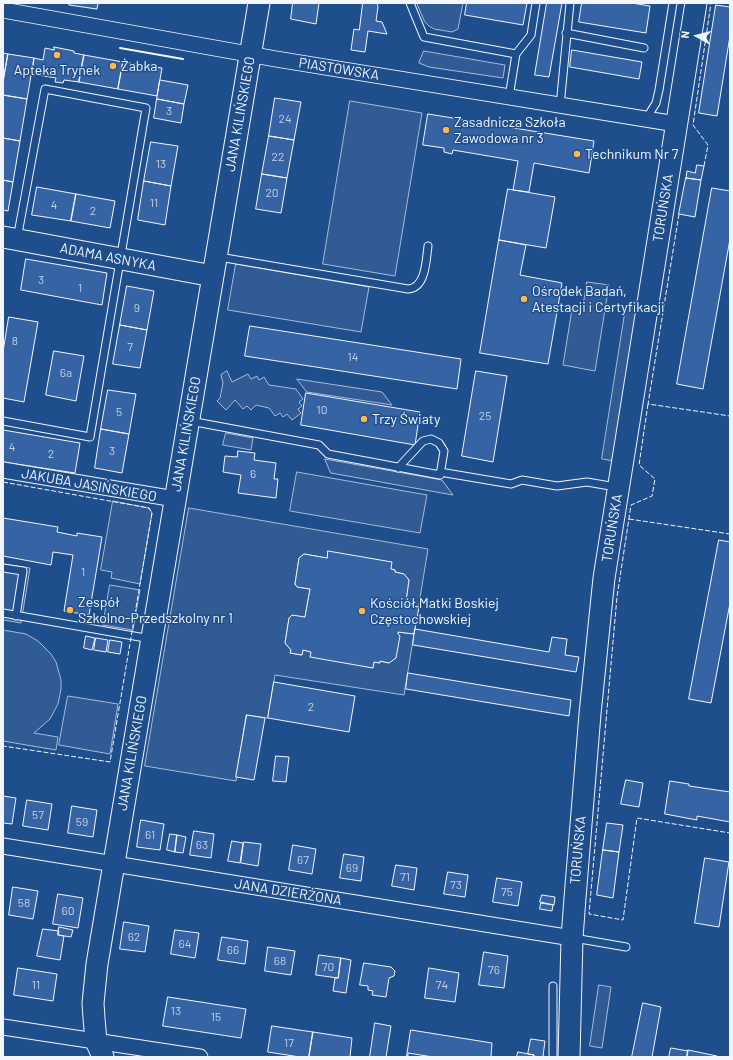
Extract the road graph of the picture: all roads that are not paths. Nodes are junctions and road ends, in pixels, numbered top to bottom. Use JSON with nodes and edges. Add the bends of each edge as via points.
{"nodes":[{"id":1,"x":259,"y":3,"type":"edge"},
{"id":2,"x":410,"y":3,"type":"edge"},
{"id":3,"x":536,"y":3,"type":"edge"},
{"id":4,"x":570,"y":3,"type":"edge"},
{"id":5,"x":673,"y":3,"type":"edge"},
{"id":6,"x":696,"y":3,"type":"edge"},
{"id":7,"x":3,"y":10,"type":"edge"},
{"id":8,"x":566,"y":32,"type":"junction"},
{"id":9,"x":644,"y":48,"type":"dead end"},
{"id":10,"x":251,"y":54,"type":"junction"},
{"id":11,"x":516,"y":54,"type":"junction"},
{"id":12,"x":509,"y":97,"type":"junction"},
{"id":13,"x":560,"y":106,"type":"junction"},
{"id":14,"x":646,"y":119,"type":"junction"},
{"id":15,"x":676,"y":124,"type":"junction"},
{"id":16,"x":10,"y":239,"type":"edge"},
{"id":17,"x":428,"y":246,"type":"dead end"},
{"id":18,"x":120,"y":259,"type":"junction"},
{"id":19,"x":215,"y":266,"type":"junction"},
{"id":20,"x":188,"y":420,"type":"junction"},
{"id":21,"x":3,"y":421,"type":"edge"},
{"id":22,"x":398,"y":468,"type":"junction"},
{"id":23,"x":3,"y":470,"type":"edge"},
{"id":24,"x":440,"y":472,"type":"junction"},
{"id":25,"x":618,"y":487,"type":"junction"},
{"id":26,"x":175,"y":499,"type":"junction"},
{"id":27,"x":3,"y":568,"type":"edge"},
{"id":28,"x":3,"y":613,"type":"edge"},
{"id":29,"x":16,"y":616,"type":"junction"},
{"id":30,"x":151,"y":639,"type":"junction"},
{"id":31,"x":3,"y":846,"type":"edge"},
{"id":32,"x":114,"y":864,"type":"junction"},
{"id":33,"x":572,"y":938,"type":"junction"},
{"id":34,"x":626,"y":947,"type":"dead end"},
{"id":35,"x":553,"y":986,"type":"dead end"},
{"id":36,"x":3,"y":1027,"type":"edge"},
{"id":37,"x":97,"y":1052,"type":"edge"},
{"id":38,"x":175,"y":1055,"type":"edge"},
{"id":39,"x":200,"y":1057,"type":"edge"},
{"id":40,"x":553,"y":1057,"type":"edge"},
{"id":41,"x":569,"y":1057,"type":"edge"}],
"edges":[{"from":1,"to":10,"type":"street","name":"JANA KILIŃSKIEGO"},
{"from":2,"to":11,"type":"lane","via":[[424,37]]},
{"from":3,"to":11,"type":"lane","via":[[531,35]]},
{"from":4,"to":8,"type":"lane"},
{"from":5,"to":14,"type":"lane","via":[[656,102]]},
{"from":6,"to":15,"type":"street","name":"TORUŃSKA"},
{"from":7,"to":10,"type":"street","name":"PIASTOWSKA"},
{"from":8,"to":9,"type":"lane"},
{"from":8,"to":13,"type":"lane"},
{"from":10,"to":12,"type":"street","name":"PIASTOWSKA"},
{"from":10,"to":19,"type":"street","name":"JANA KILIŃSKIEGO"},
{"from":11,"to":12,"type":"lane"},
{"from":12,"to":13,"type":"street","name":"PIASTOWSKA"},
{"from":13,"to":14,"type":"street","name":"PIASTOWSKA"},
{"from":14,"to":15,"type":"street","name":"PIASTOWSKA"},
{"from":15,"to":25,"type":"street","name":"TORUŃSKA"},
{"from":16,"to":18,"type":"street","name":"ADAMA ASNYKA"},
{"from":16,"to":18,"type":"lane","via":[[45,89],[146,108]]},
{"from":17,"to":19,"type":"lane","via":[[424,273],[418,285],[408,289]]},
{"from":18,"to":19,"type":"street","name":"ADAMA ASNYKA"},
{"from":18,"to":21,"type":"lane","via":[[90,437]]},
{"from":19,"to":20,"type":"street","name":"JANA KILIŃSKIEGO"},
{"from":20,"to":22,"type":"lane","via":[[319,445],[328,454]]},
{"from":20,"to":26,"type":"street","name":"JANA KILIŃSKIEGO"},
{"from":22,"to":24,"type":"lane","via":[[440,475]]},
{"from":22,"to":24,"type":"lane","via":[[423,440],[432,439],[439,443],[444,451]]},
{"from":23,"to":26,"type":"street","name":"JAKUBA JASIŃSKIEGO"},
{"from":24,"to":25,"type":"lane","via":[[511,484],[522,480],[557,486],[587,482]]},
{"from":25,"to":33,"type":"street","name":"TORUŃSKA","via":[[597,640]]},
{"from":26,"to":30,"type":"street","name":"JANA KILIŃSKIEGO"},
{"from":27,"to":29,"type":"lane","via":[[23,571]]},
{"from":28,"to":29,"type":"lane"},
{"from":29,"to":30,"type":"lane"},
{"from":30,"to":32,"type":"street","name":"JANA KILIŃSKIEGO"},
{"from":31,"to":32,"type":"street","name":"JANA DZIERŻONA"},
{"from":32,"to":33,"type":"street","name":"JANA DZIERŻONA"},
{"from":32,"to":37,"type":"street","name":"JANA KILIŃSKIEGO","via":[[94,986]]},
{"from":33,"to":34,"type":"lane"},
{"from":33,"to":41,"type":"street","name":"TORUŃSKA"},
{"from":35,"to":40,"type":"lane"},
{"from":36,"to":37,"type":"street"},
{"from":37,"to":38,"type":"street"},
{"from":38,"to":39,"type":"street"}]}
